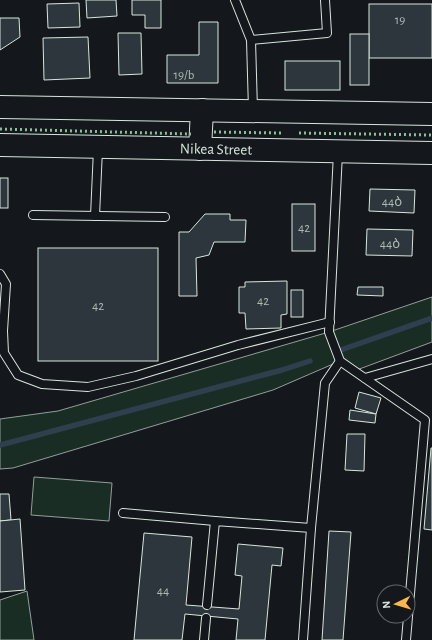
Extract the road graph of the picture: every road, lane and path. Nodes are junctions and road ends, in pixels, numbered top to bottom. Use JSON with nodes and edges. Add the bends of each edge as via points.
{"nodes":[{"id":1,"x":235,"y":0,"type":"edge"},
{"id":2,"x":325,"y":0,"type":"edge"},
{"id":3,"x":251,"y":40,"type":"junction"},
{"id":4,"x":0,"y":107,"type":"edge"},
{"id":5,"x":202,"y":110,"type":"junction"},
{"id":6,"x":253,"y":110,"type":"junction"},
{"id":7,"x":432,"y":114,"type":"edge"},
{"id":8,"x":0,"y":145,"type":"edge"},
{"id":9,"x":98,"y":147,"type":"junction"},
{"id":10,"x":200,"y":149,"type":"junction"},
{"id":11,"x":338,"y":152,"type":"junction"},
{"id":12,"x":432,"y":153,"type":"edge"},
{"id":13,"x":33,"y":215,"type":"dead end"},
{"id":14,"x":95,"y":216,"type":"junction"},
{"id":15,"x":165,"y":217,"type":"dead end"},
{"id":16,"x":0,"y":274,"type":"edge"},
{"id":17,"x":330,"y":322,"type":"junction"},
{"id":18,"x":432,"y":359,"type":"edge"},
{"id":19,"x":340,"y":361,"type":"junction"},
{"id":20,"x":365,"y":378,"type":"junction"},
{"id":21,"x":429,"y":420,"type":"edge"},
{"id":22,"x":123,"y":512,"type":"dead end"},
{"id":23,"x":215,"y":521,"type":"junction"},
{"id":24,"x":311,"y":528,"type":"junction"},
{"id":25,"x":207,"y":605,"type":"dead end"},
{"id":26,"x":206,"y":618,"type":"dead end"},
{"id":27,"x":204,"y":640,"type":"edge"},
{"id":28,"x":303,"y":640,"type":"edge"},
{"id":29,"x":406,"y":640,"type":"edge"}],
"edges":[{"from":1,"to":3,"type":"lane"},
{"from":2,"to":3,"type":"lane","via":[[326,33]]},
{"from":3,"to":6,"type":"lane"},
{"from":4,"to":5,"type":"main road"},
{"from":5,"to":6,"type":"main road"},
{"from":5,"to":10,"type":"main road"},
{"from":6,"to":7,"type":"main road"},
{"from":8,"to":9,"type":"main road","name":"Nikea Street"},
{"from":9,"to":10,"type":"main road","name":"Nikea Street"},
{"from":9,"to":14,"type":"lane"},
{"from":10,"to":11,"type":"main road","name":"Nikea Street"},
{"from":11,"to":12,"type":"main road","name":"Nikea Street"},
{"from":11,"to":17,"type":"lane"},
{"from":13,"to":14,"type":"lane"},
{"from":14,"to":15,"type":"lane"},
{"from":16,"to":17,"type":"lane","via":[[6,284],[4,353],[18,375],[42,384],[88,387]]},
{"from":17,"to":19,"type":"lane","via":[[329,332]]},
{"from":18,"to":20,"type":"lane"},
{"from":19,"to":20,"type":"lane"},
{"from":19,"to":24,"type":"lane","via":[[324,383]]},
{"from":20,"to":21,"type":"lane"},
{"from":21,"to":29,"type":"lane"},
{"from":22,"to":23,"type":"lane"},
{"from":23,"to":24,"type":"lane"},
{"from":23,"to":25,"type":"lane"},
{"from":24,"to":28,"type":"lane"},
{"from":26,"to":27,"type":"lane"}]}
